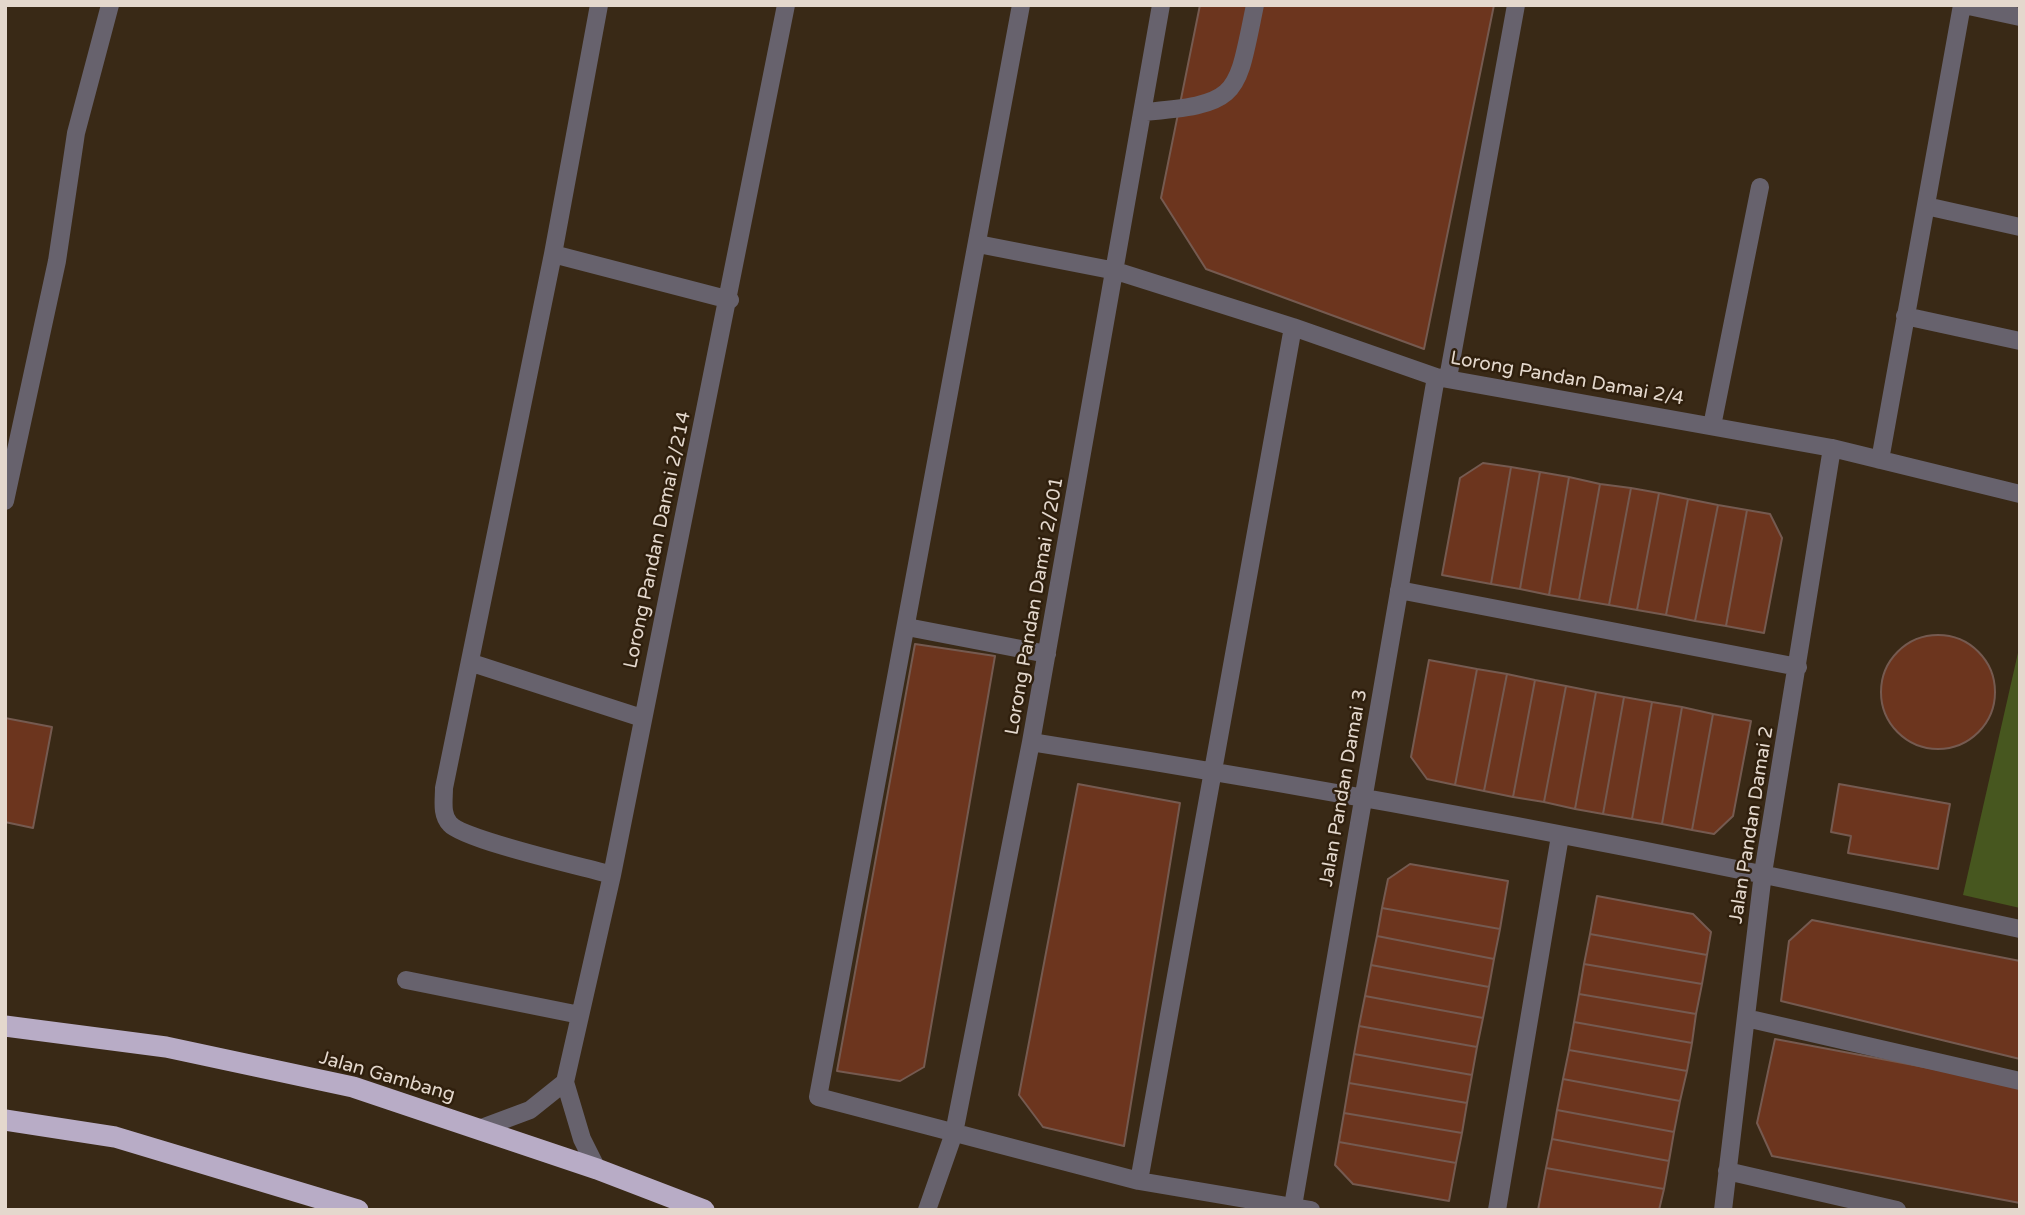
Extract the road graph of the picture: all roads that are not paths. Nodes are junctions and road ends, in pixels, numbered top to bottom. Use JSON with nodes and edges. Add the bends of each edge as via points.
{"nodes":[{"id":1,"x":110,"y":5,"type":"edge"},
{"id":2,"x":599,"y":5,"type":"edge"},
{"id":3,"x":786,"y":5,"type":"edge"},
{"id":4,"x":1021,"y":5,"type":"edge"},
{"id":5,"x":1161,"y":5,"type":"edge"},
{"id":6,"x":1255,"y":5,"type":"edge"},
{"id":7,"x":1516,"y":5,"type":"edge"},
{"id":8,"x":1963,"y":5,"type":"edge"},
{"id":9,"x":2020,"y":17,"type":"edge"},
{"id":10,"x":1143,"y":112,"type":"junction"},
{"id":11,"x":1760,"y":187,"type":"dead end"},
{"id":12,"x":1926,"y":206,"type":"junction"},
{"id":13,"x":2020,"y":227,"type":"edge"},
{"id":14,"x":978,"y":244,"type":"junction"},
{"id":15,"x":553,"y":254,"type":"junction"},
{"id":16,"x":1116,"y":271,"type":"junction"},
{"id":17,"x":730,"y":300,"type":"junction"},
{"id":18,"x":1905,"y":316,"type":"junction"},
{"id":19,"x":1293,"y":327,"type":"junction"},
{"id":20,"x":2020,"y":341,"type":"edge"},
{"id":21,"x":1442,"y":377,"type":"junction"},
{"id":22,"x":1712,"y":426,"type":"junction"},
{"id":23,"x":1832,"y":448,"type":"junction"},
{"id":24,"x":1880,"y":460,"type":"junction"},
{"id":25,"x":2020,"y":494,"type":"edge"},
{"id":26,"x":5,"y":500,"type":"edge"},
{"id":27,"x":1399,"y":590,"type":"junction"},
{"id":28,"x":906,"y":627,"type":"junction"},
{"id":29,"x":1047,"y":654,"type":"junction"},
{"id":30,"x":471,"y":663,"type":"junction"},
{"id":31,"x":1798,"y":667,"type":"junction"},
{"id":32,"x":642,"y":718,"type":"junction"},
{"id":33,"x":1031,"y":742,"type":"junction"},
{"id":34,"x":1211,"y":771,"type":"junction"},
{"id":35,"x":1363,"y":799,"type":"junction"},
{"id":36,"x":1560,"y":836,"type":"junction"},
{"id":37,"x":1763,"y":873,"type":"junction"},
{"id":38,"x":612,"y":875,"type":"junction"},
{"id":39,"x":2020,"y":929,"type":"edge"},
{"id":40,"x":406,"y":981,"type":"dead end"},
{"id":41,"x":580,"y":1015,"type":"junction"},
{"id":42,"x":1746,"y":1018,"type":"junction"},
{"id":43,"x":5,"y":1026,"type":"edge"},
{"id":44,"x":2020,"y":1081,"type":"edge"},
{"id":45,"x":565,"y":1082,"type":"junction"},
{"id":46,"x":5,"y":1120,"type":"edge"},
{"id":47,"x":479,"y":1129,"type":"junction"},
{"id":48,"x":954,"y":1133,"type":"junction"},
{"id":49,"x":597,"y":1169,"type":"junction"},
{"id":50,"x":1727,"y":1171,"type":"junction"},
{"id":51,"x":1139,"y":1181,"type":"junction"},
{"id":52,"x":329,"y":1203,"type":"edge"},
{"id":53,"x":1293,"y":1206,"type":"junction"},
{"id":54,"x":358,"y":1210,"type":"edge"},
{"id":55,"x":704,"y":1210,"type":"edge"},
{"id":56,"x":927,"y":1210,"type":"edge"},
{"id":57,"x":1311,"y":1210,"type":"edge"},
{"id":58,"x":1497,"y":1210,"type":"edge"},
{"id":59,"x":1723,"y":1210,"type":"edge"},
{"id":60,"x":1897,"y":1210,"type":"edge"}],
"edges":[{"from":1,"to":26,"type":"street","via":[[76,133],[57,261]]},
{"from":2,"to":15,"type":"street"},
{"from":3,"to":17,"type":"street","name":"Lorong Pandan Damai 2/214"},
{"from":4,"to":14,"type":"street"},
{"from":5,"to":10,"type":"street","name":"Lorong Pandan Damai 2/201"},
{"from":6,"to":10,"type":"street","via":[[1240,78],[1220,99],[1193,108]]},
{"from":7,"to":21,"type":"street","name":"Jalan Pandan Damai 3"},
{"from":8,"to":9,"type":"street"},
{"from":8,"to":12,"type":"street"},
{"from":10,"to":16,"type":"street","name":"Lorong Pandan Damai 2/201"},
{"from":11,"to":22,"type":"street"},
{"from":12,"to":13,"type":"street"},
{"from":12,"to":18,"type":"street"},
{"from":14,"to":16,"type":"street","name":"Lorong Pandan Damai 2/4"},
{"from":14,"to":28,"type":"street"},
{"from":15,"to":17,"type":"street"},
{"from":15,"to":30,"type":"street"},
{"from":16,"to":19,"type":"street","name":"Lorong Pandan Damai 2/4"},
{"from":16,"to":29,"type":"street","name":"Lorong Pandan Damai 2/201"},
{"from":17,"to":32,"type":"street","name":"Lorong Pandan Damai 2/214"},
{"from":18,"to":20,"type":"street"},
{"from":18,"to":24,"type":"street"},
{"from":19,"to":21,"type":"street","name":"Lorong Pandan Damai 2/4"},
{"from":19,"to":34,"type":"street"},
{"from":21,"to":22,"type":"street","name":"Lorong Pandan Damai 2/4"},
{"from":21,"to":27,"type":"street","name":"Jalan Pandan Damai 3"},
{"from":22,"to":23,"type":"street","name":"Lorong Pandan Damai 2/4"},
{"from":23,"to":24,"type":"street","name":"Lorong Pandan Damai 2/4"},
{"from":23,"to":31,"type":"street","name":"Jalan Pandan Damai 2"},
{"from":24,"to":25,"type":"street","name":"Lorong Pandan Damai 2/4"},
{"from":27,"to":31,"type":"street"},
{"from":27,"to":35,"type":"street","name":"Jalan Pandan Damai 3"},
{"from":28,"to":29,"type":"street"},
{"from":28,"to":48,"type":"street","via":[[818,1097]]},
{"from":29,"to":33,"type":"street","name":"Lorong Pandan Damai 2/201"},
{"from":30,"to":32,"type":"street"},
{"from":30,"to":38,"type":"street","via":[[444,788],[444,816],[451,826],[478,838]]},
{"from":31,"to":37,"type":"street","name":"Jalan Pandan Damai 2"},
{"from":32,"to":38,"type":"street","name":"Lorong Pandan Damai 2/214"},
{"from":33,"to":34,"type":"street"},
{"from":33,"to":48,"type":"street","name":"Lorong Pandan Damai 2/201"},
{"from":34,"to":35,"type":"street"},
{"from":34,"to":51,"type":"street"},
{"from":35,"to":36,"type":"street"},
{"from":35,"to":53,"type":"street","name":"Jalan Pandan Damai 3"},
{"from":36,"to":37,"type":"street"},
{"from":36,"to":58,"type":"street"},
{"from":37,"to":39,"type":"street"},
{"from":37,"to":42,"type":"street","name":"Jalan Pandan Damai 2"},
{"from":38,"to":41,"type":"street","name":"Lorong Pandan Damai 2/214"},
{"from":40,"to":41,"type":"street"},
{"from":41,"to":45,"type":"street","name":"Lorong Pandan Damai 2/214"},
{"from":42,"to":44,"type":"street"},
{"from":42,"to":50,"type":"street","name":"Jalan Pandan Damai 2"},
{"from":43,"to":47,"type":"highway","name":"Jalan Gambang","via":[[166,1047],[353,1087]]},
{"from":45,"to":47,"type":"street","via":[[530,1110]]},
{"from":45,"to":49,"type":"street","name":"Lorong Pandan Damai 2/214","via":[[582,1139]]},
{"from":46,"to":52,"type":"highway","via":[[115,1137]]},
{"from":47,"to":49,"type":"highway","name":"Jalan Gambang"},
{"from":48,"to":51,"type":"street"},
{"from":48,"to":56,"type":"street","name":"Lorong Pandan Damai 2/201"},
{"from":49,"to":55,"type":"highway","name":"Jalan Gambang"},
{"from":50,"to":59,"type":"street","name":"Jalan Pandan Damai 2"},
{"from":50,"to":60,"type":"street"},
{"from":51,"to":53,"type":"street"},
{"from":52,"to":54,"type":"highway"},
{"from":53,"to":57,"type":"street"}]}
